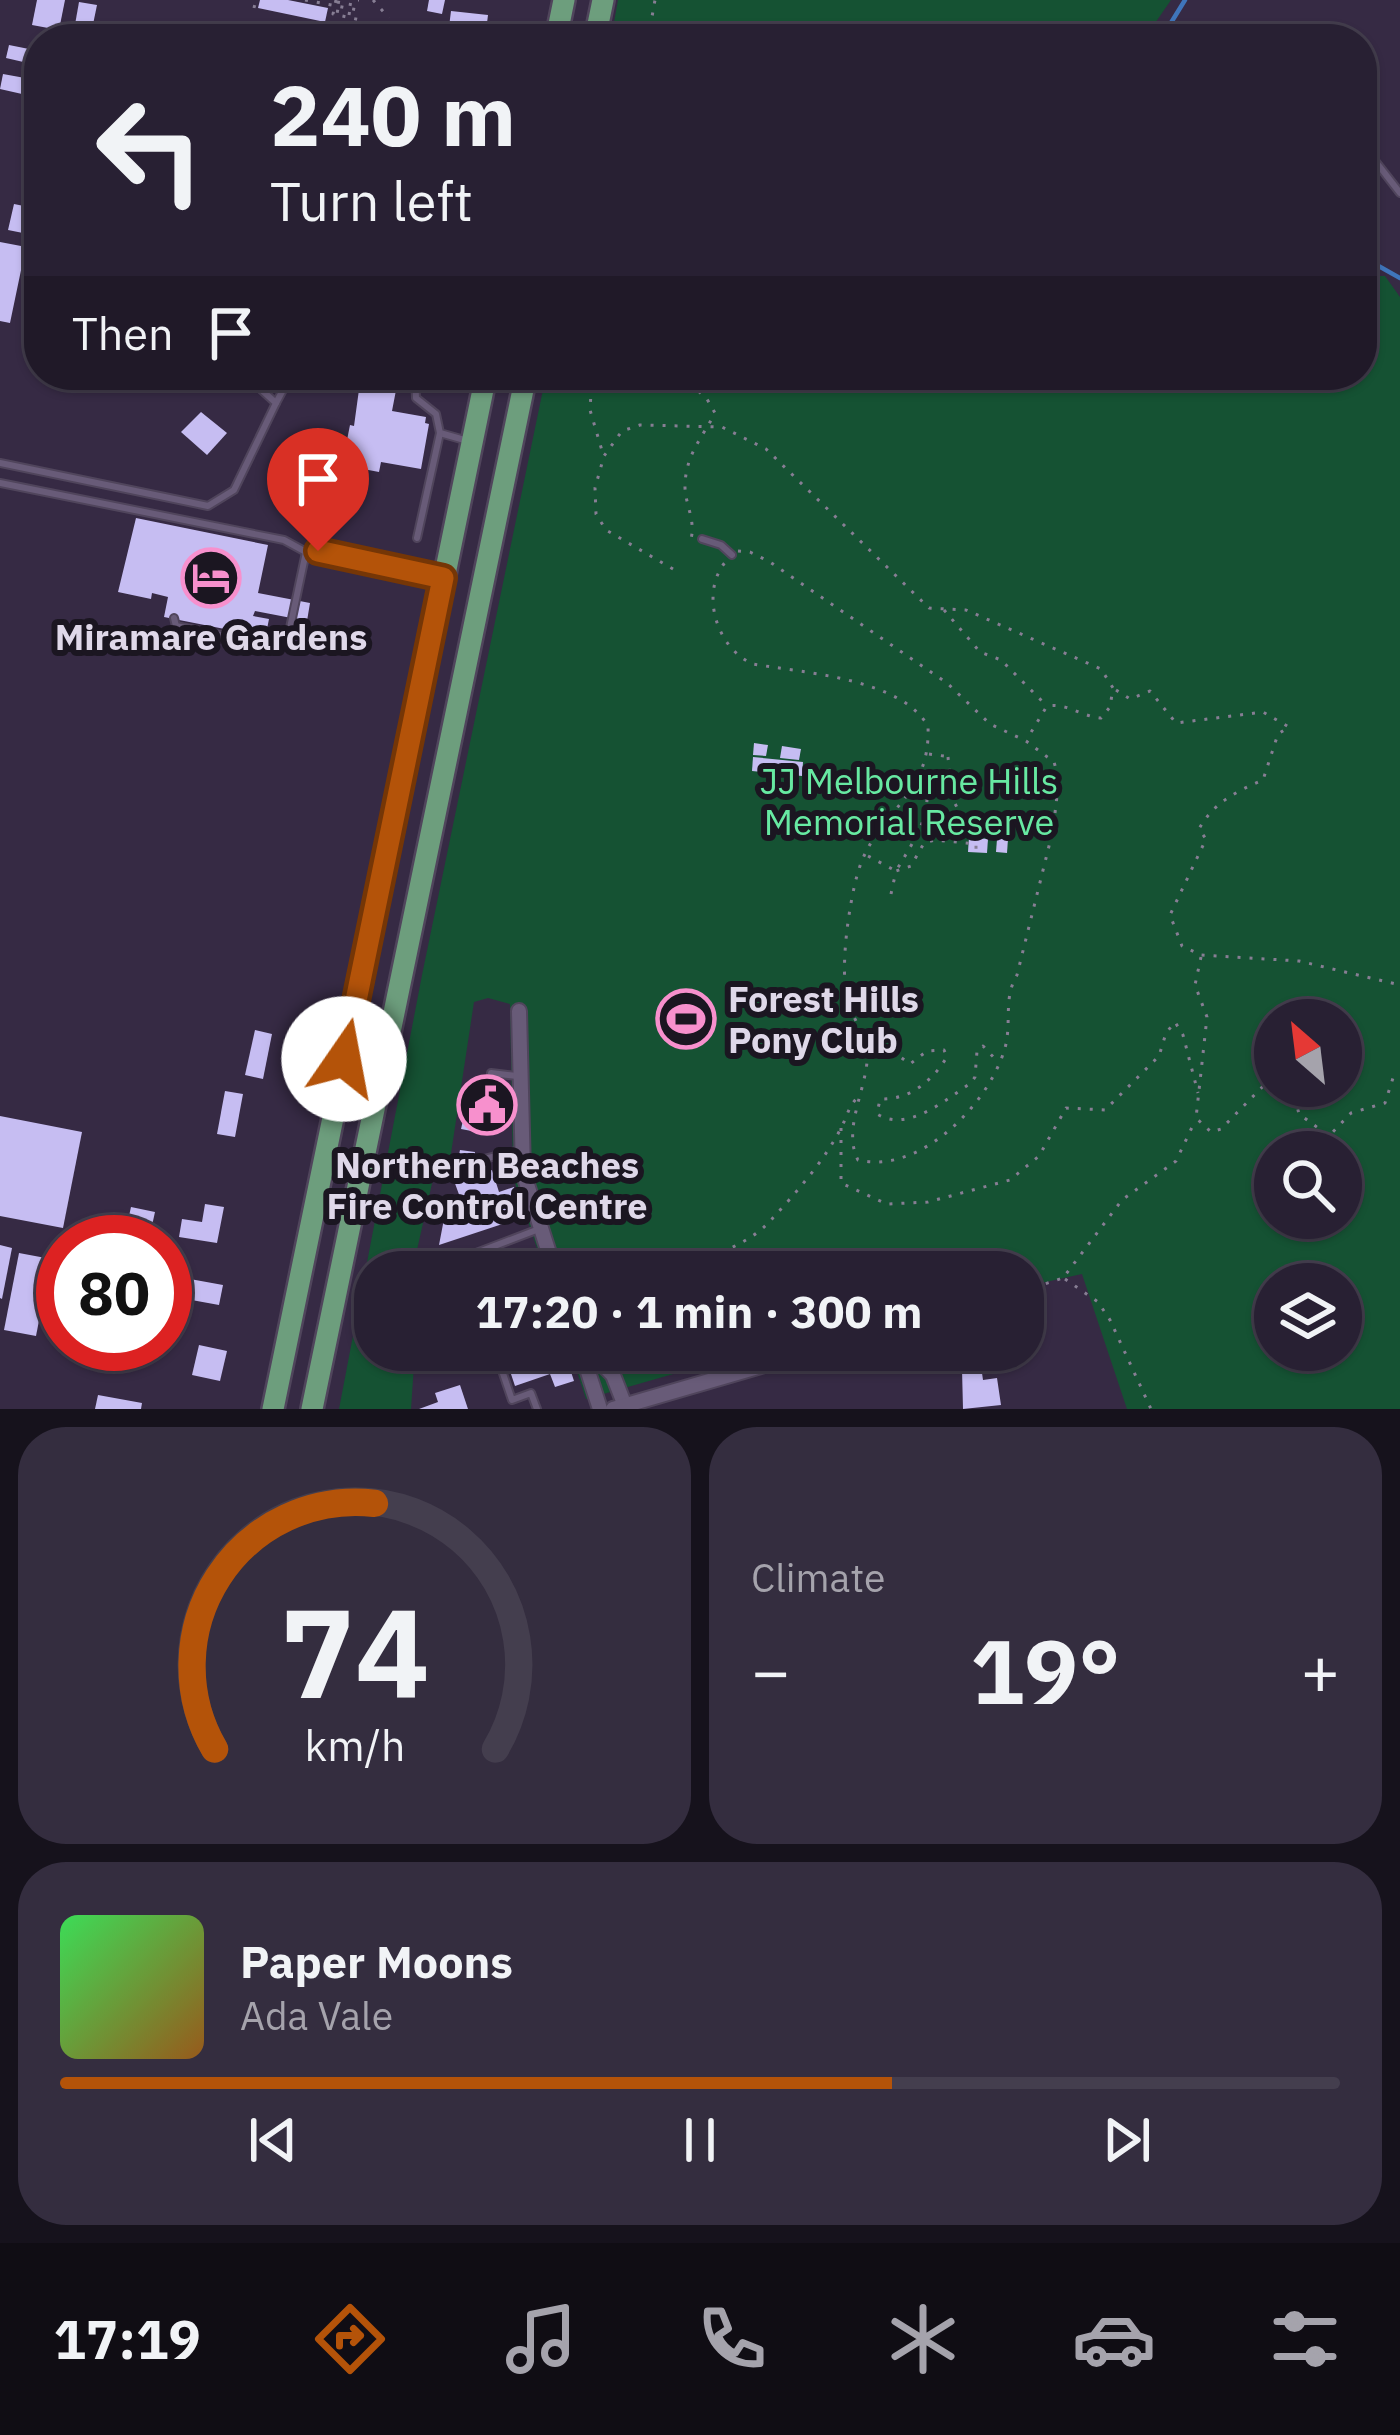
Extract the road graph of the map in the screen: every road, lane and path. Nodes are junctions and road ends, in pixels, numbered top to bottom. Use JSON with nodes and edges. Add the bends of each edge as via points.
{"nodes":[{"id":1,"x":256,"y":0,"type":"edge"},
{"id":2,"x":305,"y":0,"type":"edge"},
{"id":3,"x":373,"y":0,"type":"edge"},
{"id":4,"x":335,"y":4,"type":"edge"},
{"id":5,"x":358,"y":7,"type":"edge"},
{"id":6,"x":254,"y":8,"type":"dead end"},
{"id":7,"x":389,"y":18,"type":"dead end"},
{"id":8,"x":365,"y":21,"type":"dead end"},
{"id":9,"x":1377,"y":163,"type":"edge"},
{"id":10,"x":1400,"y":193,"type":"edge"},
{"id":11,"x":263,"y":390,"type":"edge"},
{"id":12,"x":283,"y":390,"type":"edge"},
{"id":13,"x":416,"y":390,"type":"edge"},
{"id":14,"x":483,"y":390,"type":"edge"},
{"id":15,"x":523,"y":390,"type":"edge"},
{"id":16,"x":591,"y":390,"type":"edge"},
{"id":17,"x":697,"y":390,"type":"edge"},
{"id":18,"x":276,"y":403,"type":"junction"},
{"id":19,"x":708,"y":427,"type":"junction"},
{"id":20,"x":440,"y":433,"type":"junction"},
{"id":21,"x":472,"y":442,"type":"junction"},
{"id":22,"x":604,"y":456,"type":"junction"},
{"id":23,"x":0,"y":463,"type":"edge"},
{"id":24,"x":0,"y":483,"type":"edge"},
{"id":25,"x":418,"y":538,"type":"dead end"},
{"id":26,"x":702,"y":538,"type":"dead end"},
{"id":27,"x":691,"y":539,"type":"dead end"},
{"id":28,"x":306,"y":552,"type":"junction"},
{"id":29,"x":732,"y":555,"type":"junction"},
{"id":30,"x":674,"y":569,"type":"dead end"},
{"id":31,"x":443,"y":578,"type":"junction"},
{"id":32,"x":944,"y":609,"type":"junction"},
{"id":33,"x":174,"y":618,"type":"dead end"},
{"id":34,"x":1113,"y":688,"type":"junction"},
{"id":35,"x":1047,"y":706,"type":"junction"},
{"id":36,"x":986,"y":721,"type":"junction"},
{"id":37,"x":984,"y":729,"type":"dead end"},
{"id":38,"x":1026,"y":741,"type":"junction"},
{"id":39,"x":926,"y":753,"type":"junction"},
{"id":40,"x":922,"y":771,"type":"junction"},
{"id":41,"x":976,"y":844,"type":"junction"},
{"id":42,"x":976,"y":851,"type":"dead end"},
{"id":43,"x":867,"y":855,"type":"junction"},
{"id":44,"x":896,"y":871,"type":"junction"},
{"id":45,"x":891,"y":894,"type":"dead end"},
{"id":46,"x":1201,"y":955,"type":"junction"},
{"id":47,"x":1400,"y":985,"type":"edge"},
{"id":48,"x":519,"y":1011,"type":"dead end"},
{"id":49,"x":892,"y":1052,"type":"dead end"},
{"id":50,"x":999,"y":1064,"type":"junction"},
{"id":51,"x":491,"y":1073,"type":"dead end"},
{"id":52,"x":518,"y":1076,"type":"junction"},
{"id":53,"x":1400,"y":1078,"type":"edge"},
{"id":54,"x":1198,"y":1093,"type":"junction"},
{"id":55,"x":861,"y":1094,"type":"junction"},
{"id":56,"x":1254,"y":1095,"type":"edge"},
{"id":57,"x":1297,"y":1107,"type":"edge"},
{"id":58,"x":1196,"y":1118,"type":"junction"},
{"id":59,"x":841,"y":1128,"type":"junction"},
{"id":60,"x":520,"y":1150,"type":"junction"},
{"id":61,"x":480,"y":1160,"type":"dead end"},
{"id":62,"x":540,"y":1228,"type":"junction"},
{"id":63,"x":477,"y":1251,"type":"edge"},
{"id":64,"x":548,"y":1251,"type":"edge"},
{"id":65,"x":730,"y":1251,"type":"edge"},
{"id":66,"x":1063,"y":1278,"type":"junction"},
{"id":67,"x":1044,"y":1284,"type":"edge"},
{"id":68,"x":502,"y":1371,"type":"edge"},
{"id":69,"x":590,"y":1371,"type":"edge"},
{"id":70,"x":608,"y":1371,"type":"edge"},
{"id":71,"x":743,"y":1371,"type":"edge"},
{"id":72,"x":619,"y":1407,"type":"edge"},
{"id":73,"x":273,"y":1409,"type":"edge"},
{"id":74,"x":312,"y":1409,"type":"edge"},
{"id":75,"x":536,"y":1409,"type":"edge"},
{"id":76,"x":600,"y":1409,"type":"edge"},
{"id":77,"x":1151,"y":1409,"type":"edge"}],
"edges":[{"from":1,"to":6,"type":"path"},
{"from":2,"to":4,"type":"path"},
{"from":3,"to":7,"type":"path"},
{"from":4,"to":5,"type":"path"},
{"from":4,"to":5,"type":"path","via":[[333,14]]},
{"from":5,"to":8,"type":"path"},
{"from":9,"to":10,"type":"lane"},
{"from":11,"to":18,"type":"lane"},
{"from":12,"to":18,"type":"lane"},
{"from":13,"to":20,"type":"lane"},
{"from":14,"to":21,"type":"highway"},
{"from":15,"to":74,"type":"highway"},
{"from":16,"to":22,"type":"path"},
{"from":17,"to":19,"type":"path","via":[[715,413]]},
{"from":18,"to":23,"type":"lane","via":[[234,490],[208,506]]},
{"from":19,"to":22,"type":"path","via":[[640,425],[622,431]]},
{"from":19,"to":27,"type":"path","via":[[692,447],[684,487]]},
{"from":19,"to":32,"type":"path","via":[[766,449],[929,608]]},
{"from":20,"to":21,"type":"lane"},
{"from":20,"to":25,"type":"lane"},
{"from":21,"to":31,"type":"highway"},
{"from":22,"to":30,"type":"path","via":[[596,514],[606,530]]},
{"from":24,"to":28,"type":"lane","via":[[284,540]]},
{"from":26,"to":29,"type":"lane"},
{"from":28,"to":31,"type":"lane"},
{"from":28,"to":33,"type":"lane","via":[[287,642],[176,626]]},
{"from":29,"to":36,"type":"path","via":[[750,552],[770,562],[947,683]]},
{"from":29,"to":39,"type":"path","via":[[713,598],[731,650],[753,664],[902,698],[928,726]]},
{"from":31,"to":73,"type":"highway"},
{"from":32,"to":34,"type":"path","via":[[966,610],[1101,669]]},
{"from":32,"to":35,"type":"path","via":[[980,652],[1001,660]]},
{"from":34,"to":35,"type":"path","via":[[1101,718]]},
{"from":34,"to":46,"type":"path","via":[[1130,699],[1150,691],[1176,723],[1263,712],[1289,727],[1278,734],[1263,780],[1208,813],[1199,829],[1206,839],[1170,915],[1182,946]]},
{"from":35,"to":38,"type":"path"},
{"from":36,"to":37,"type":"path"},
{"from":36,"to":38,"type":"path"},
{"from":38,"to":50,"type":"path","via":[[1046,753],[1059,779],[1054,830],[1007,995]]},
{"from":39,"to":40,"type":"path"},
{"from":39,"to":41,"type":"path","via":[[950,757],[952,798]]},
{"from":40,"to":43,"type":"path"},
{"from":40,"to":44,"type":"path","via":[[928,806]]},
{"from":41,"to":42,"type":"path"},
{"from":41,"to":44,"type":"path","via":[[924,843],[911,866]]},
{"from":43,"to":44,"type":"path"},
{"from":43,"to":55,"type":"path","via":[[844,984],[866,1037]]},
{"from":44,"to":45,"type":"path"},
{"from":46,"to":47,"type":"path","via":[[1299,961]]},
{"from":46,"to":54,"type":"path","via":[[1195,986],[1207,1017]]},
{"from":48,"to":52,"type":"street"},
{"from":49,"to":50,"type":"path","via":[[910,1064],[936,1049],[947,1057],[923,1085],[898,1100],[880,1099],[878,1114],[894,1120],[971,1083],[982,1046]]},
{"from":50,"to":55,"type":"path","via":[[958,1120],[890,1163],[858,1160],[850,1145]]},
{"from":51,"to":52,"type":"lane"},
{"from":52,"to":60,"type":"street"},
{"from":53,"to":57,"type":"path","via":[[1393,1078],[1385,1103],[1351,1114],[1329,1136]]},
{"from":54,"to":58,"type":"path"},
{"from":54,"to":59,"type":"path","via":[[1175,1022],[1160,1056],[1106,1110],[1066,1108],[1039,1156],[1010,1180],[928,1202],[887,1204],[841,1183]]},
{"from":55,"to":59,"type":"path"},
{"from":56,"to":58,"type":"path","via":[[1221,1129],[1211,1132]]},
{"from":58,"to":66,"type":"path","via":[[1176,1161],[1122,1200]]},
{"from":59,"to":65,"type":"path","via":[[771,1220]]},
{"from":60,"to":61,"type":"lane"},
{"from":60,"to":62,"type":"street"},
{"from":62,"to":63,"type":"lane"},
{"from":62,"to":64,"type":"street"},
{"from":66,"to":67,"type":"path"},
{"from":66,"to":77,"type":"path","via":[[1098,1301]]},
{"from":68,"to":75,"type":"lane","via":[[512,1400],[531,1393]]},
{"from":69,"to":76,"type":"street"},
{"from":70,"to":72,"type":"street"},
{"from":71,"to":72,"type":"street"}]}
